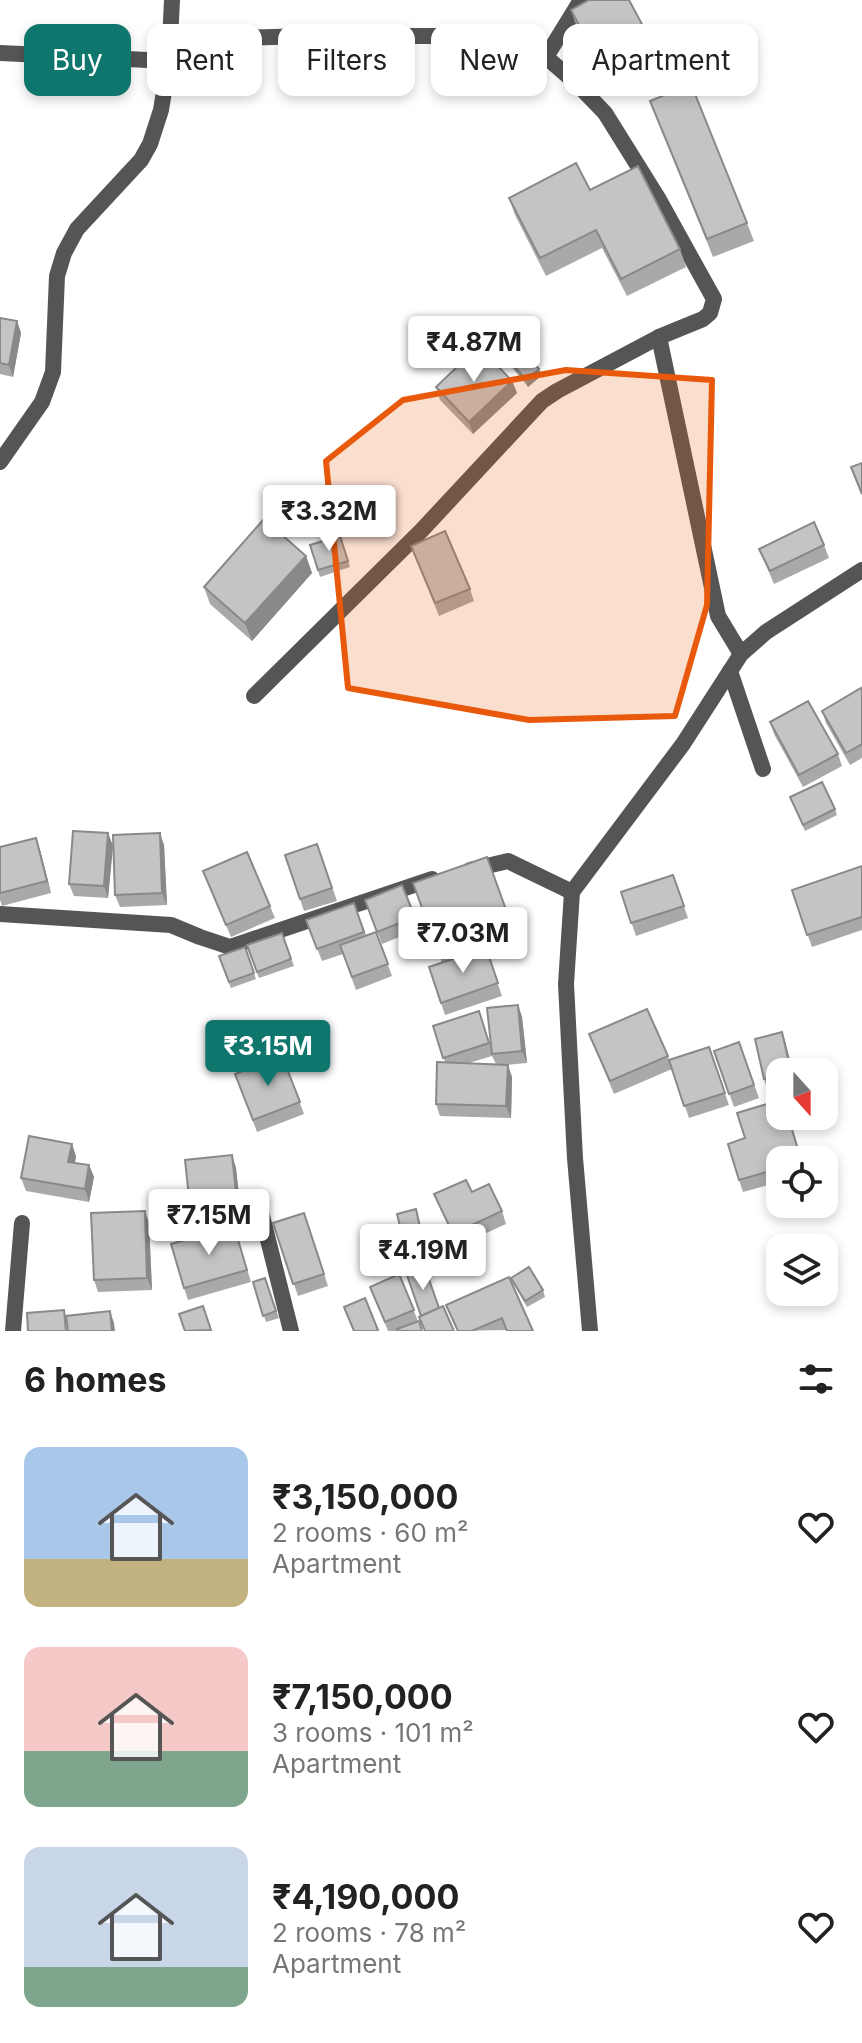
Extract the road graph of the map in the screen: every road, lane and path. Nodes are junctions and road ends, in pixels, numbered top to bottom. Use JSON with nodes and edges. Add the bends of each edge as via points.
{"nodes":[{"id":1,"x":172,"y":0,"type":"edge"},
{"id":2,"x":581,"y":0,"type":"edge"},
{"id":3,"x":171,"y":24,"type":"edge"},
{"id":4,"x":431,"y":36,"type":"edge"},
{"id":5,"x":262,"y":37,"type":"edge"},
{"id":6,"x":0,"y":53,"type":"edge"},
{"id":7,"x":547,"y":55,"type":"edge"},
{"id":8,"x":547,"y":58,"type":"edge"},
{"id":9,"x":147,"y":60,"type":"edge"},
{"id":10,"x":163,"y":96,"type":"edge"},
{"id":11,"x":659,"y":337,"type":"junction"},
{"id":12,"x":0,"y":462,"type":"edge"},
{"id":13,"x":862,"y":570,"type":"edge"},
{"id":14,"x":741,"y":654,"type":"junction"},
{"id":15,"x":730,"y":671,"type":"junction"},
{"id":16,"x":254,"y":696,"type":"dead end"},
{"id":17,"x":763,"y":769,"type":"dead end"},
{"id":18,"x":572,"y":892,"type":"junction"},
{"id":19,"x":0,"y":914,"type":"edge"},
{"id":20,"x":261,"y":1212,"type":"dead end"},
{"id":21,"x":22,"y":1223,"type":"dead end"},
{"id":22,"x":13,"y":1331,"type":"edge"},
{"id":23,"x":291,"y":1331,"type":"edge"},
{"id":24,"x":590,"y":1331,"type":"edge"}],
"edges":[{"from":1,"to":3,"type":"street"},
{"from":2,"to":7,"type":"street"},
{"from":4,"to":5,"type":"street"},
{"from":6,"to":9,"type":"street"},
{"from":8,"to":11,"type":"street","via":[[605,113],[714,299],[703,319]]},
{"from":10,"to":12,"type":"street","via":[[141,160],[77,229],[64,253],[57,276],[53,372],[42,402]]},
{"from":11,"to":14,"type":"street","via":[[718,616]]},
{"from":11,"to":16,"type":"street","via":[[542,401],[421,531]]},
{"from":13,"to":14,"type":"street"},
{"from":14,"to":15,"type":"street"},
{"from":15,"to":17,"type":"street"},
{"from":15,"to":18,"type":"street","via":[[683,744]]},
{"from":18,"to":19,"type":"street","via":[[508,861],[439,877],[230,947],[171,925]]},
{"from":18,"to":24,"type":"street","via":[[566,984]]},
{"from":20,"to":23,"type":"street"},
{"from":21,"to":22,"type":"street"}]}
